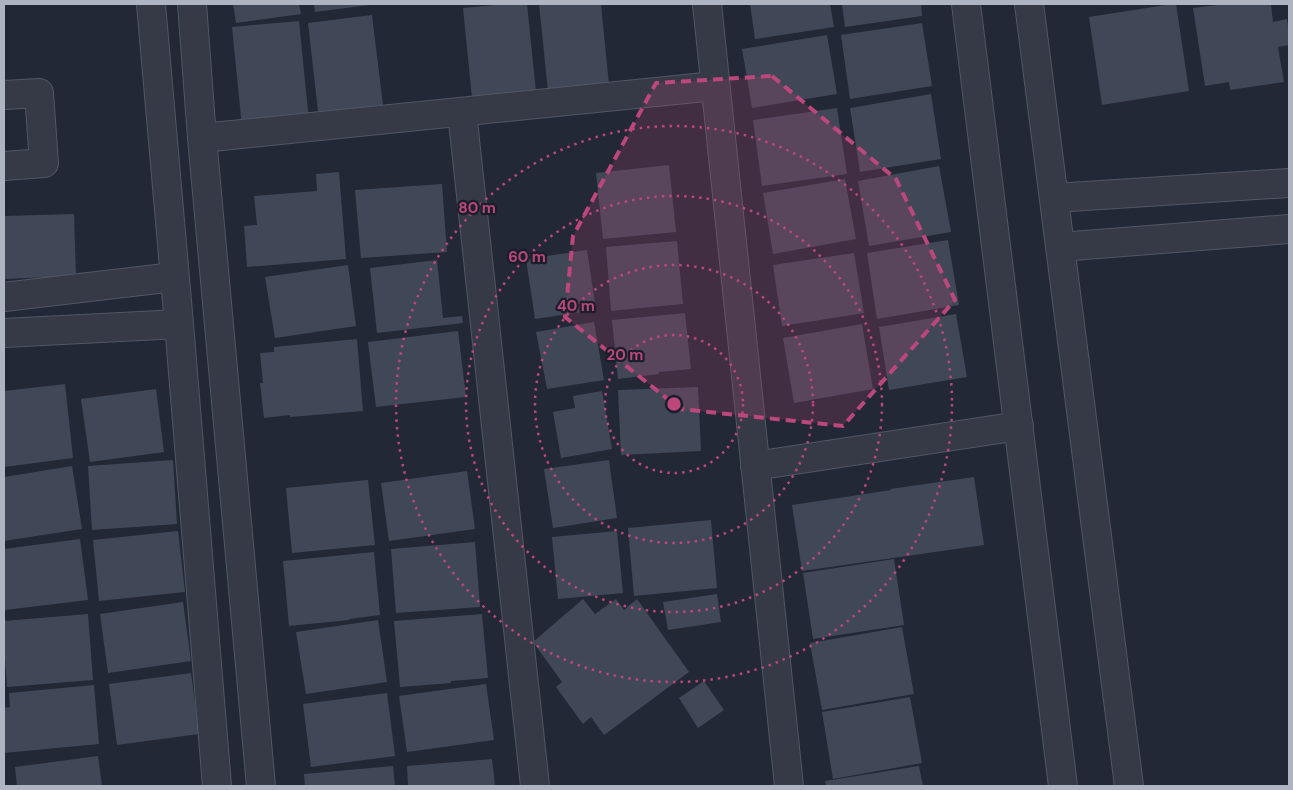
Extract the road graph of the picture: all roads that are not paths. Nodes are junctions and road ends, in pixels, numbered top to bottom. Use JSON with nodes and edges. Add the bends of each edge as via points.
{"nodes":[{"id":1,"x":151,"y":4,"type":"edge"},
{"id":2,"x":192,"y":4,"type":"edge"},
{"id":3,"x":707,"y":4,"type":"edge"},
{"id":4,"x":966,"y":4,"type":"edge"},
{"id":5,"x":1029,"y":4,"type":"edge"},
{"id":6,"x":715,"y":86,"type":"junction"},
{"id":7,"x":4,"y":95,"type":"edge"},
{"id":8,"x":462,"y":112,"type":"junction"},
{"id":9,"x":202,"y":138,"type":"junction"},
{"id":10,"x":4,"y":166,"type":"edge"},
{"id":11,"x":1289,"y":184,"type":"edge"},
{"id":12,"x":1054,"y":198,"type":"junction"},
{"id":13,"x":1289,"y":229,"type":"edge"},
{"id":14,"x":1060,"y":247,"type":"junction"},
{"id":15,"x":174,"y":277,"type":"junction"},
{"id":16,"x":4,"y":296,"type":"edge"},
{"id":17,"x":179,"y":324,"type":"junction"},
{"id":18,"x":4,"y":333,"type":"edge"},
{"id":19,"x":1018,"y":426,"type":"junction"},
{"id":20,"x":755,"y":466,"type":"junction"},
{"id":21,"x":217,"y":786,"type":"edge"},
{"id":22,"x":261,"y":786,"type":"edge"},
{"id":23,"x":535,"y":786,"type":"edge"},
{"id":24,"x":789,"y":786,"type":"edge"},
{"id":25,"x":1063,"y":786,"type":"edge"},
{"id":26,"x":1129,"y":786,"type":"edge"}],
"edges":[{"from":1,"to":15,"type":"street"},
{"from":2,"to":9,"type":"street"},
{"from":3,"to":6,"type":"street"},
{"from":4,"to":19,"type":"street"},
{"from":5,"to":12,"type":"street"},
{"from":6,"to":8,"type":"street"},
{"from":6,"to":20,"type":"street"},
{"from":7,"to":10,"type":"street","via":[[39,93],[44,163]]},
{"from":8,"to":9,"type":"street"},
{"from":8,"to":23,"type":"street"},
{"from":9,"to":22,"type":"street"},
{"from":11,"to":12,"type":"street"},
{"from":12,"to":14,"type":"street"},
{"from":13,"to":14,"type":"street"},
{"from":14,"to":26,"type":"street"},
{"from":15,"to":16,"type":"street"},
{"from":15,"to":17,"type":"street"},
{"from":17,"to":18,"type":"street"},
{"from":17,"to":21,"type":"street"},
{"from":19,"to":20,"type":"street"},
{"from":19,"to":25,"type":"street"},
{"from":20,"to":24,"type":"street"}]}
